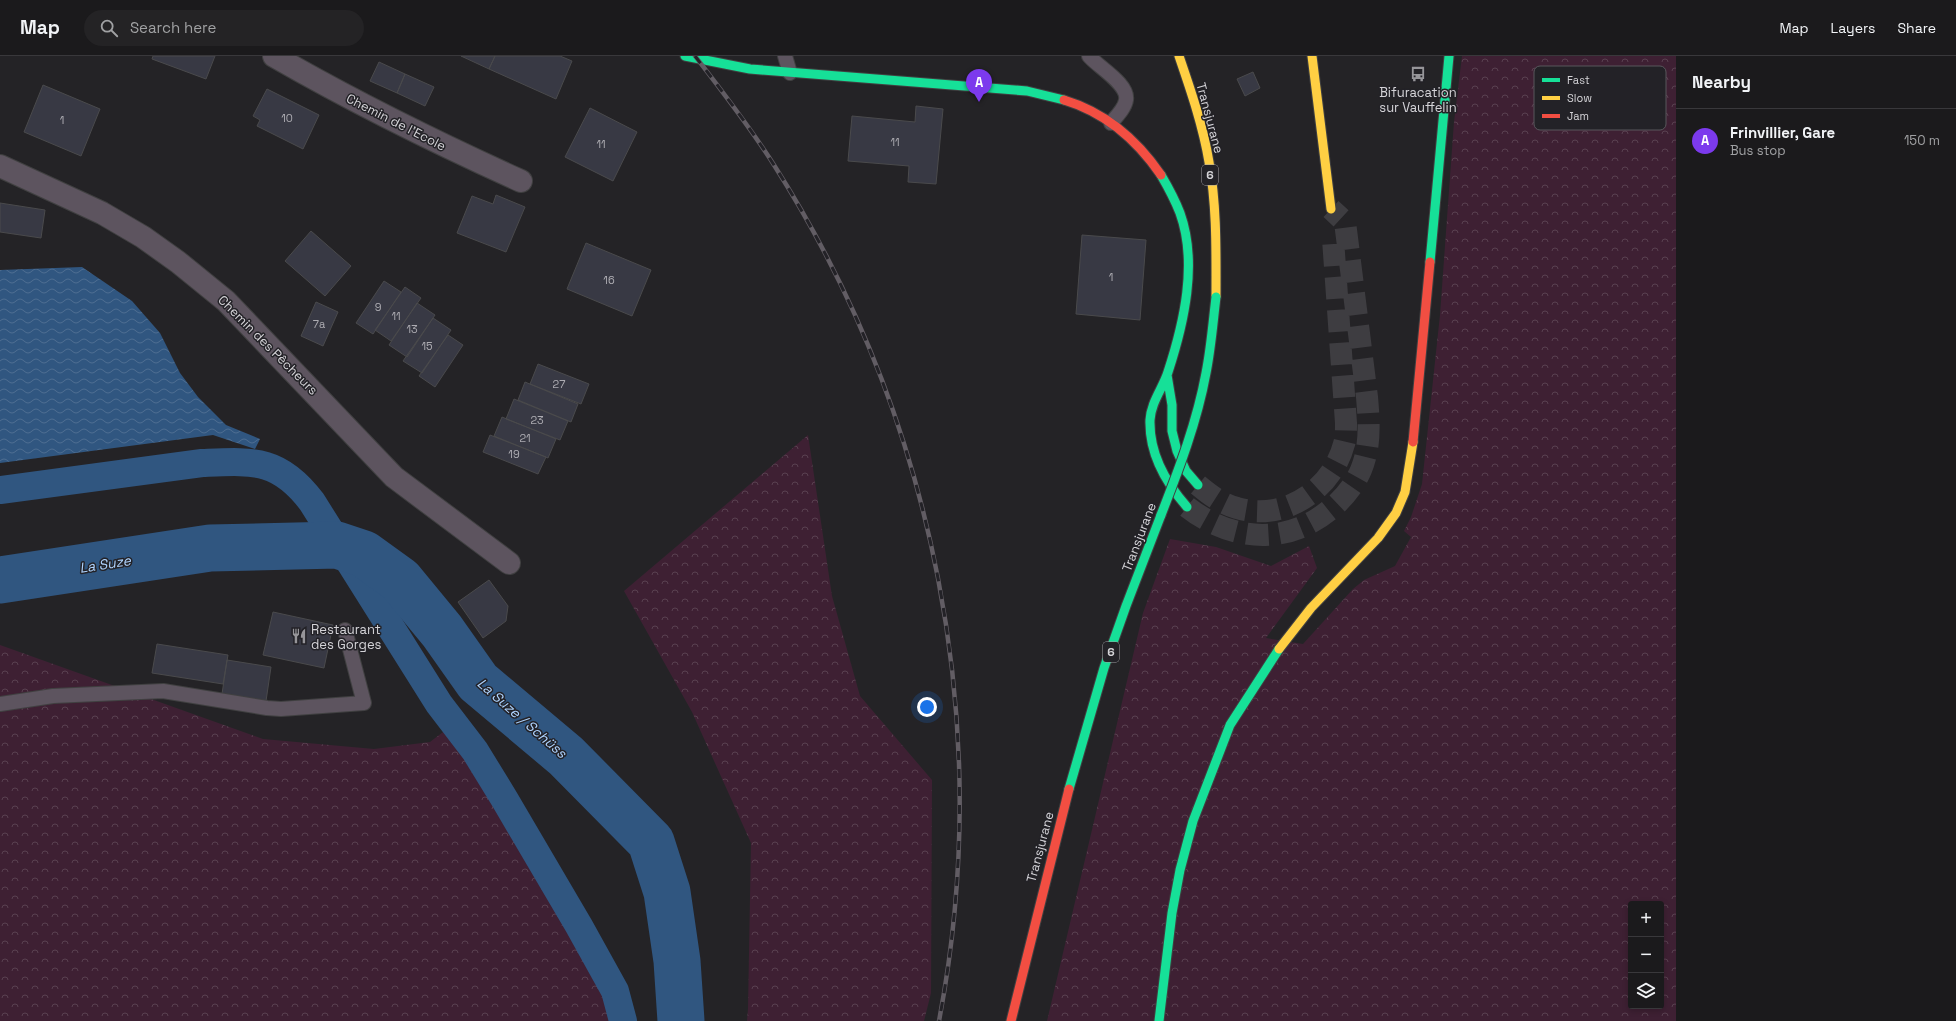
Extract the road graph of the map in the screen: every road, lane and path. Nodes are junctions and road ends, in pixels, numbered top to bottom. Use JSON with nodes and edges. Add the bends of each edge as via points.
{"nodes":[{"id":1,"x":274,"y":56,"type":"edge"},
{"id":2,"x":685,"y":56,"type":"edge"},
{"id":3,"x":785,"y":56,"type":"edge"},
{"id":4,"x":1089,"y":56,"type":"edge"},
{"id":5,"x":1179,"y":56,"type":"edge"},
{"id":6,"x":1312,"y":56,"type":"edge"},
{"id":7,"x":1448,"y":56,"type":"edge"},
{"id":8,"x":790,"y":73,"type":"junction"},
{"id":9,"x":1111,"y":123,"type":"junction"},
{"id":10,"x":0,"y":166,"type":"edge"},
{"id":11,"x":521,"y":181,"type":"dead end"},
{"id":12,"x":1331,"y":210,"type":"tunnel mouth"},
{"id":13,"x":1167,"y":375,"type":"junction"},
{"id":14,"x":1198,"y":485,"type":"tunnel mouth"},
{"id":15,"x":1187,"y":507,"type":"tunnel mouth"},
{"id":16,"x":509,"y":563,"type":"dead end"},
{"id":17,"x":345,"y":630,"type":"dead end"},
{"id":18,"x":0,"y":704,"type":"edge"},
{"id":19,"x":1010,"y":1021,"type":"edge"},
{"id":20,"x":1159,"y":1021,"type":"edge"}],
"edges":[{"from":1,"to":11,"type":"street","name":"Chemin de l'Ecole","via":[[337,92],[451,150]]},
{"from":2,"to":8,"type":"main road","via":[[750,69]]},
{"from":3,"to":8,"type":"lane"},
{"from":4,"to":9,"type":"lane","via":[[1121,84],[1126,92],[1126,102]]},
{"from":5,"to":19,"type":"main road","name":"Transjurane","number":"6","bridge":true,"via":[[1194,101],[1209,163],[1216,243],[1216,297],[1210,352],[1198,408],[1181,465],[1121,619],[1095,699],[1049,861]]},
{"from":6,"to":12,"type":"main road"},
{"from":7,"to":20,"type":"main road","via":[[1414,425],[1408,477],[1401,502],[1372,544],[1293,629],[1238,710],[1219,750],[1197,807],[1180,871],[1170,926]]},
{"from":8,"to":9,"type":"main road","via":[[1027,91],[1073,103]]},
{"from":9,"to":13,"type":"main road","via":[[1129,136],[1152,163],[1170,190],[1183,224],[1187,250],[1186,292]]},
{"from":10,"to":16,"type":"street","name":"Chemin des Pêcheurs","via":[[102,213],[143,237],[178,262],[226,301],[394,477]]},
{"from":13,"to":14,"type":"main road","via":[[1172,405],[1172,431],[1177,451],[1186,472]]},
{"from":13,"to":15,"type":"main road","via":[[1153,403],[1149,423],[1152,444],[1164,478]]},
{"from":17,"to":18,"type":"lane","via":[[364,702],[267,708],[163,691],[53,696]]}]}
